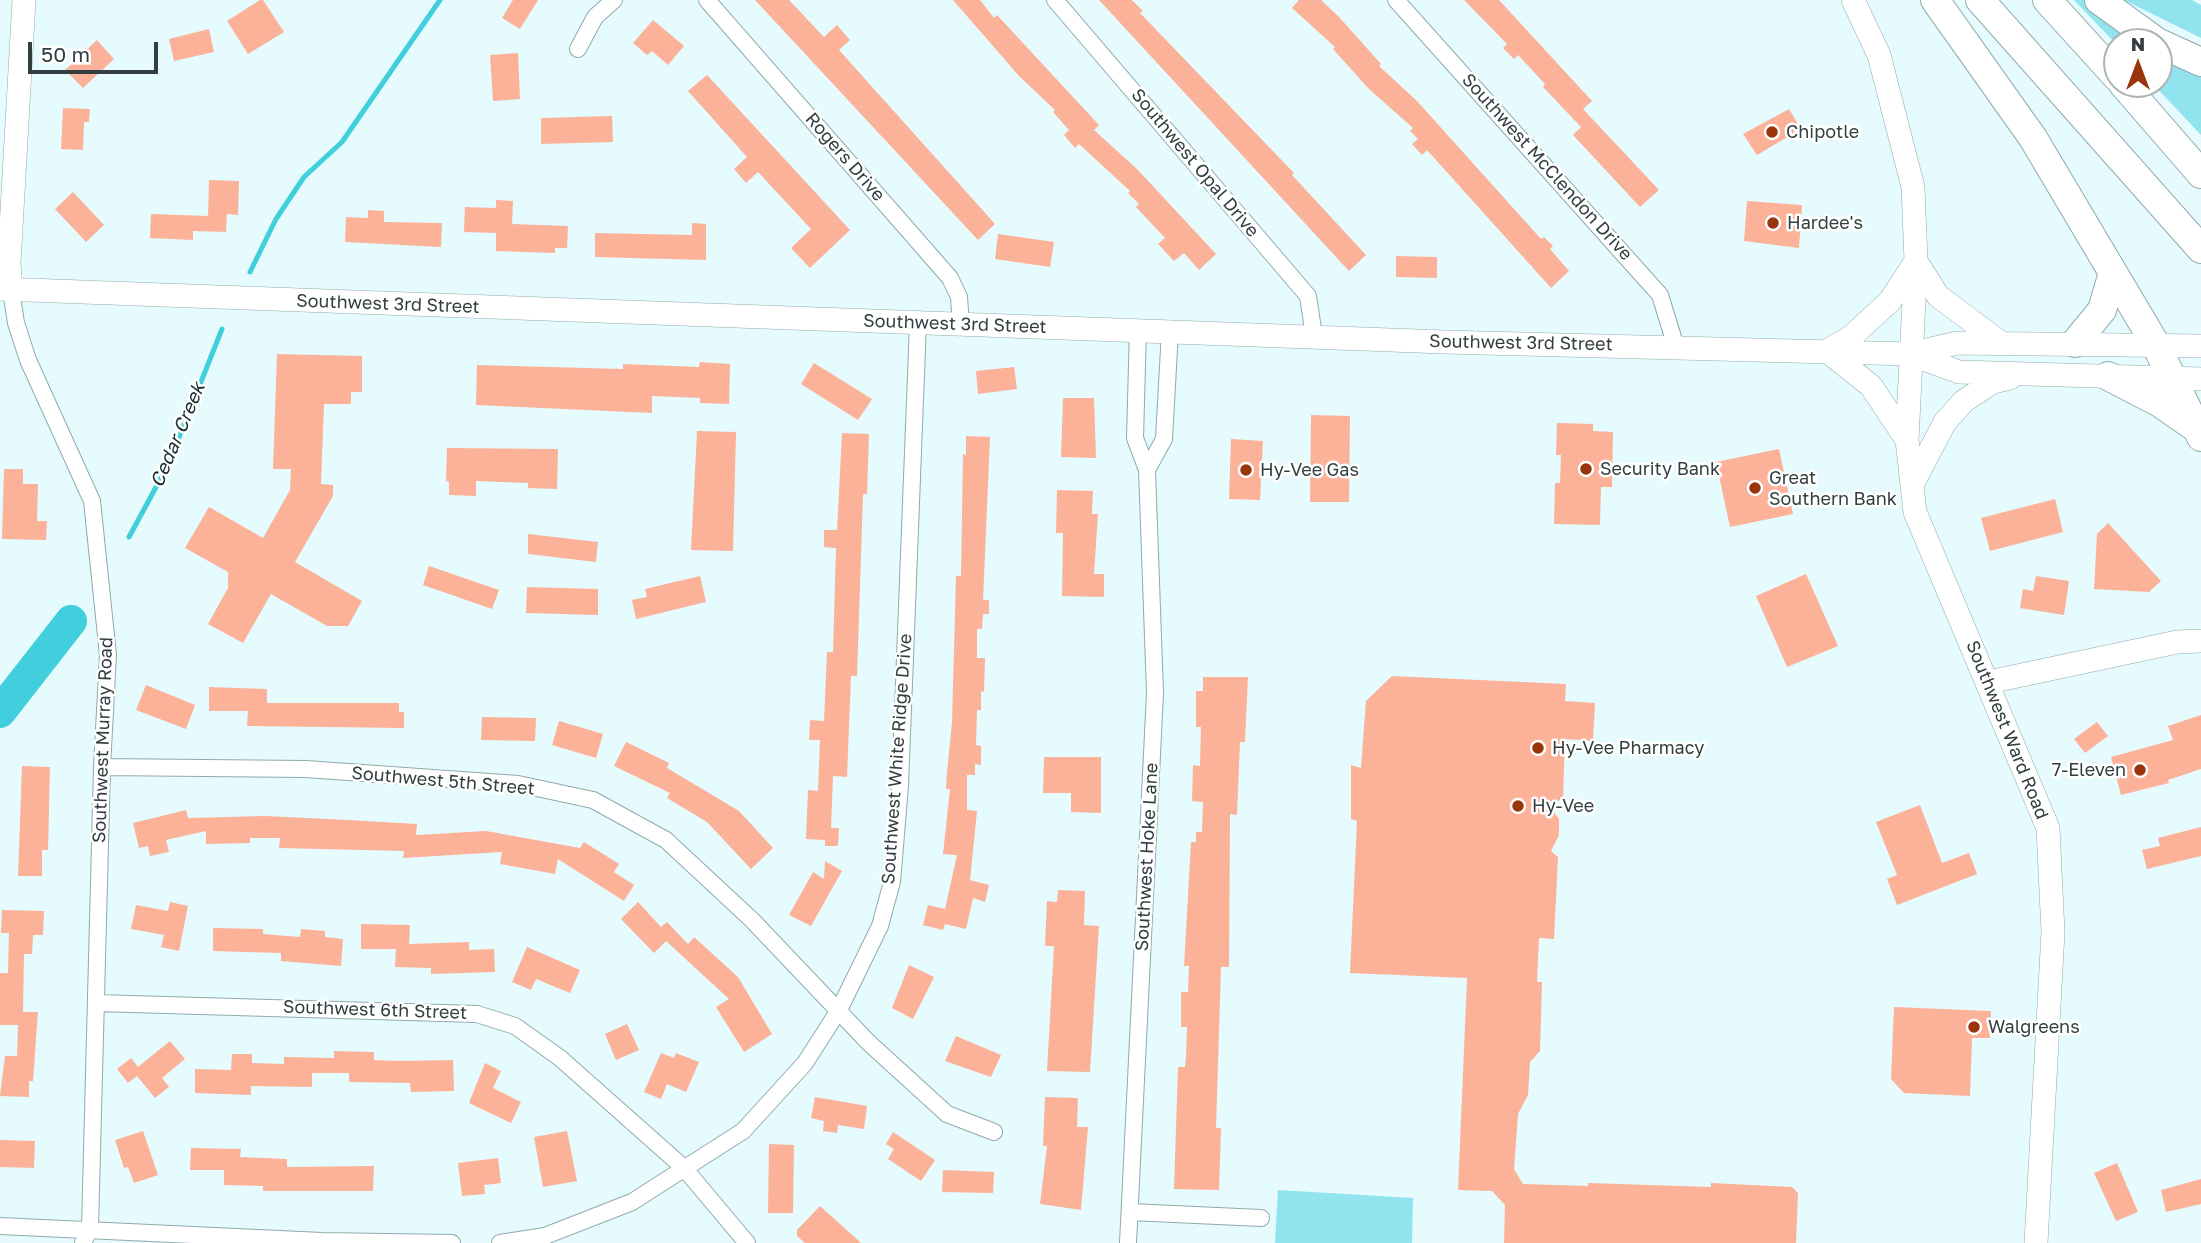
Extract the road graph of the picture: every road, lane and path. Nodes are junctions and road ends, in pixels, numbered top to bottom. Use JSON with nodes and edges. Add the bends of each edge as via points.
{"nodes":[{"id":1,"x":24,"y":0,"type":"edge"},
{"id":2,"x":614,"y":0,"type":"edge"},
{"id":3,"x":707,"y":0,"type":"edge"},
{"id":4,"x":1055,"y":0,"type":"edge"},
{"id":5,"x":1396,"y":0,"type":"edge"},
{"id":6,"x":1853,"y":0,"type":"edge"},
{"id":7,"x":1935,"y":0,"type":"edge"},
{"id":8,"x":1980,"y":0,"type":"edge"},
{"id":9,"x":2047,"y":0,"type":"edge"},
{"id":10,"x":2099,"y":0,"type":"edge"},
{"id":11,"x":2138,"y":28,"type":"edge"},
{"id":12,"x":578,"y":49,"type":"dead end"},
{"id":13,"x":2173,"y":49,"type":"edge"},
{"id":14,"x":2103,"y":62,"type":"edge"},
{"id":15,"x":2201,"y":62,"type":"edge"},
{"id":16,"x":2135,"y":98,"type":"edge"},
{"id":17,"x":2201,"y":174,"type":"edge"},
{"id":18,"x":2201,"y":250,"type":"edge"},
{"id":19,"x":1916,"y":261,"type":"junction"},
{"id":20,"x":2113,"y":273,"type":"junction"},
{"id":21,"x":5,"y":289,"type":"edge"},
{"id":22,"x":918,"y":323,"type":"junction"},
{"id":23,"x":961,"y":325,"type":"junction"},
{"id":24,"x":1138,"y":330,"type":"junction"},
{"id":25,"x":1170,"y":331,"type":"junction"},
{"id":26,"x":1314,"y":336,"type":"junction"},
{"id":27,"x":2001,"y":343,"type":"junction"},
{"id":28,"x":2075,"y":343,"type":"junction"},
{"id":29,"x":2156,"y":345,"type":"junction"},
{"id":30,"x":2201,"y":346,"type":"edge"},
{"id":31,"x":1676,"y":347,"type":"junction"},
{"id":32,"x":1827,"y":351,"type":"junction"},
{"id":33,"x":1910,"y":354,"type":"junction"},
{"id":34,"x":2021,"y":375,"type":"junction"},
{"id":35,"x":2108,"y":376,"type":"junction"},
{"id":36,"x":2173,"y":378,"type":"junction"},
{"id":37,"x":2201,"y":379,"type":"edge"},
{"id":38,"x":2199,"y":433,"type":"edge"},
{"id":39,"x":1907,"y":440,"type":"junction"},
{"id":40,"x":1147,"y":470,"type":"junction"},
{"id":41,"x":1912,"y":485,"type":"junction"},
{"id":42,"x":2201,"y":641,"type":"edge"},
{"id":43,"x":1989,"y":682,"type":"junction"},
{"id":44,"x":102,"y":767,"type":"junction"},
{"id":45,"x":96,"y":1003,"type":"junction"},
{"id":46,"x":839,"y":1010,"type":"junction"},
{"id":47,"x":994,"y":1132,"type":"dead end"},
{"id":48,"x":684,"y":1168,"type":"junction"},
{"id":49,"x":1130,"y":1212,"type":"junction"},
{"id":50,"x":1261,"y":1219,"type":"dead end"},
{"id":51,"x":0,"y":1226,"type":"edge"},
{"id":52,"x":87,"y":1236,"type":"edge"},
{"id":53,"x":322,"y":1242,"type":"edge"},
{"id":54,"x":452,"y":1243,"type":"edge"},
{"id":55,"x":500,"y":1243,"type":"edge"},
{"id":56,"x":747,"y":1243,"type":"edge"},
{"id":57,"x":1128,"y":1243,"type":"edge"},
{"id":58,"x":2036,"y":1243,"type":"edge"}],
"edges":[{"from":1,"to":21,"type":"main road","name":"Southwest Murray Road"},
{"from":2,"to":12,"type":"street","via":[[594,17]]},
{"from":3,"to":23,"type":"street","name":"Rogers Drive","via":[[950,278],[958,296]]},
{"from":4,"to":26,"type":"street","name":"Southwest Opal Drive","via":[[1308,296]]},
{"from":5,"to":31,"type":"street","name":"Southwest McClendon Drive","via":[[1660,295]]},
{"from":6,"to":19,"type":"main road","name":"Southwest Ward Road","via":[[1880,55],[1900,129],[1913,187]]},
{"from":7,"to":20,"type":"highway","via":[[2032,138]]},
{"from":8,"to":18,"type":"highway"},
{"from":9,"to":14,"type":"highway"},
{"from":10,"to":11,"type":"highway"},
{"from":13,"to":15,"type":"highway"},
{"from":16,"to":17,"type":"highway"},
{"from":19,"to":27,"type":"main road","via":[[1938,296]]},
{"from":19,"to":32,"type":"main road","via":[[1890,300]]},
{"from":19,"to":33,"type":"main road","name":"Southwest Ward Road"},
{"from":20,"to":28,"type":"highway","via":[[2102,310]]},
{"from":20,"to":29,"type":"highway"},
{"from":21,"to":22,"type":"main road","name":"Southwest 3rd Street"},
{"from":21,"to":44,"type":"street","name":"Southwest Murray Road","via":[[28,360],[92,501],[108,655]]},
{"from":22,"to":23,"type":"main road","name":"Southwest 3rd Street"},
{"from":22,"to":46,"type":"street","name":"Southwest White Ridge Drive","via":[[900,786],[892,882],[880,926]]},
{"from":23,"to":24,"type":"main road","name":"Southwest 3rd Street"},
{"from":24,"to":25,"type":"main road","name":"Southwest 3rd Street"},
{"from":24,"to":40,"type":"street","name":"Southwest Hoke Lane","via":[[1135,438]]},
{"from":25,"to":26,"type":"main road","name":"Southwest 3rd Street"},
{"from":25,"to":40,"type":"street","via":[[1164,439]]},
{"from":26,"to":31,"type":"main road","name":"Southwest 3rd Street"},
{"from":27,"to":28,"type":"main road","name":"Southwest 3rd Street"},
{"from":27,"to":33,"type":"main road","name":"Southwest 3rd Street","via":[[1957,343]]},
{"from":28,"to":29,"type":"main road","name":"Southwest 3rd Street"},
{"from":29,"to":30,"type":"main road","name":"Southwest 3rd Street"},
{"from":29,"to":36,"type":"highway"},
{"from":31,"to":32,"type":"main road","name":"Southwest 3rd Street"},
{"from":32,"to":33,"type":"main road","name":"Southwest 3rd Street"},
{"from":32,"to":39,"type":"main road","via":[[1871,386]]},
{"from":33,"to":34,"type":"main road","name":"Southwest 3rd Street","via":[[1959,372]]},
{"from":33,"to":39,"type":"main road","name":"Southwest Ward Road"},
{"from":34,"to":35,"type":"main road","name":"Southwest 3rd Street"},
{"from":34,"to":41,"type":"main road","via":[[1993,382],[1964,401],[1945,422]]},
{"from":35,"to":36,"type":"main road","name":"Southwest 3rd Street"},
{"from":35,"to":38,"type":"highway","via":[[2160,403]]},
{"from":36,"to":37,"type":"main road","name":"Southwest 3rd Street"},
{"from":36,"to":38,"type":"highway"},
{"from":39,"to":41,"type":"main road","name":"Southwest Ward Road"},
{"from":40,"to":49,"type":"street","name":"Southwest Hoke Lane","via":[[1155,693]]},
{"from":41,"to":43,"type":"main road","name":"Southwest Ward Road","via":[[1915,512]]},
{"from":42,"to":43,"type":"main road","via":[[2177,642]]},
{"from":43,"to":58,"type":"main road","name":"Southwest Ward Road","via":[[2048,828],[2053,932]]},
{"from":44,"to":45,"type":"street","name":"Southwest Murray Road"},
{"from":44,"to":46,"type":"street","name":"Southwest 5th Street","via":[[306,769],[518,783],[593,800],[666,840]]},
{"from":45,"to":48,"type":"street","name":"Southwest 6th Street","via":[[477,1014],[515,1026],[560,1058]]},
{"from":45,"to":52,"type":"street","name":"Southwest Murray Road"},
{"from":46,"to":47,"type":"street","name":"Southwest 5th Street","via":[[947,1114]]},
{"from":46,"to":48,"type":"street","name":"Southwest White Ridge Drive","via":[[806,1063],[743,1131]]},
{"from":48,"to":55,"type":"street","name":"Southwest White Ridge Drive","via":[[632,1202],[583,1223],[545,1236]]},
{"from":48,"to":56,"type":"street","name":"Southwest 6th Street"},
{"from":49,"to":50,"type":"street"},
{"from":49,"to":57,"type":"street","name":"Southwest Hoke Lane"},
{"from":51,"to":52,"type":"street"},
{"from":52,"to":53,"type":"street"},
{"from":53,"to":54,"type":"street"}]}
